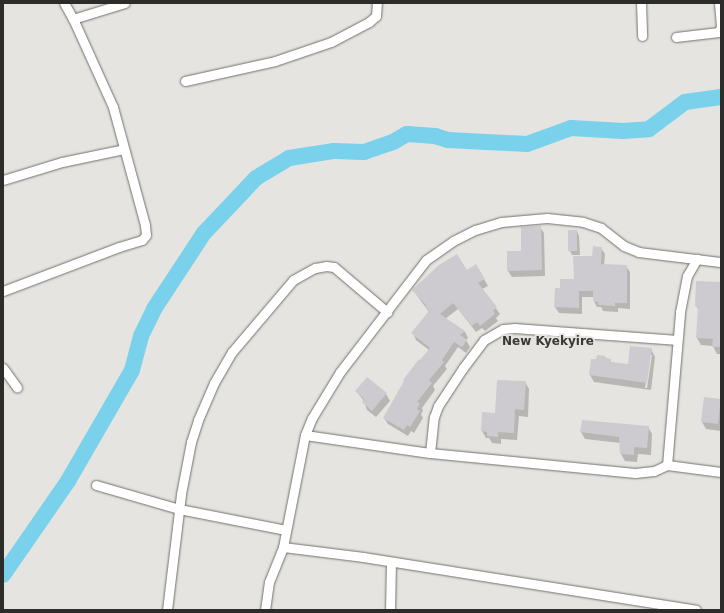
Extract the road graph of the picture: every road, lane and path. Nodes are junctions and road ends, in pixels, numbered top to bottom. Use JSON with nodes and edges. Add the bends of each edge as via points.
{"nodes":[{"id":1,"x":64,"y":3,"type":"edge"},
{"id":2,"x":125,"y":3,"type":"edge"},
{"id":3,"x":377,"y":3,"type":"edge"},
{"id":4,"x":642,"y":3,"type":"edge"},
{"id":5,"x":719,"y":3,"type":"edge"},
{"id":6,"x":73,"y":19,"type":"junction"},
{"id":7,"x":642,"y":36,"type":"dead end"},
{"id":8,"x":676,"y":37,"type":"dead end"},
{"id":9,"x":185,"y":81,"type":"dead end"},
{"id":10,"x":124,"y":149,"type":"junction"},
{"id":11,"x":3,"y":180,"type":"edge"},
{"id":12,"x":697,"y":259,"type":"junction"},
{"id":13,"x":721,"y":262,"type":"edge"},
{"id":14,"x":3,"y":291,"type":"edge"},
{"id":15,"x":387,"y":312,"type":"junction"},
{"id":16,"x":677,"y":340,"type":"junction"},
{"id":17,"x":3,"y":368,"type":"edge"},
{"id":18,"x":17,"y":387,"type":"dead end"},
{"id":19,"x":305,"y":436,"type":"junction"},
{"id":20,"x":430,"y":453,"type":"junction"},
{"id":21,"x":667,"y":465,"type":"junction"},
{"id":22,"x":721,"y":472,"type":"edge"},
{"id":23,"x":96,"y":485,"type":"dead end"},
{"id":24,"x":179,"y":509,"type":"junction"},
{"id":25,"x":286,"y":530,"type":"junction"},
{"id":26,"x":283,"y":547,"type":"junction"},
{"id":27,"x":391,"y":563,"type":"junction"},
{"id":28,"x":167,"y":610,"type":"edge"},
{"id":29,"x":265,"y":610,"type":"edge"},
{"id":30,"x":390,"y":610,"type":"edge"},
{"id":31,"x":696,"y":610,"type":"edge"}],
"edges":[{"from":1,"to":6,"type":"street"},
{"from":2,"to":6,"type":"street"},
{"from":3,"to":9,"type":"street","via":[[376,16],[369,22],[331,42],[275,61]]},
{"from":4,"to":7,"type":"street"},
{"from":5,"to":8,"type":"street","via":[[719,32]]},
{"from":6,"to":10,"type":"street","via":[[113,107]]},
{"from":10,"to":11,"type":"street","via":[[62,162]]},
{"from":10,"to":14,"type":"street","via":[[146,225],[145,238]]},
{"from":12,"to":13,"type":"street"},
{"from":12,"to":15,"type":"street","via":[[639,252],[624,246],[601,228],[583,222],[548,218],[501,222],[475,230],[426,260]]},
{"from":12,"to":16,"type":"street","via":[[687,276]]},
{"from":15,"to":19,"type":"street","via":[[340,372],[312,418]]},
{"from":15,"to":24,"type":"street","via":[[334,267],[315,268],[293,280],[232,352],[214,383],[191,442]]},
{"from":16,"to":20,"type":"street","via":[[503,329],[484,340],[438,406],[434,417]]},
{"from":16,"to":21,"type":"street"},
{"from":17,"to":18,"type":"street"},
{"from":19,"to":20,"type":"street"},
{"from":19,"to":25,"type":"street"},
{"from":20,"to":21,"type":"street","via":[[635,473],[654,471]]},
{"from":21,"to":22,"type":"street"},
{"from":23,"to":24,"type":"street"},
{"from":24,"to":25,"type":"street"},
{"from":24,"to":28,"type":"street"},
{"from":25,"to":26,"type":"street"},
{"from":26,"to":27,"type":"street"},
{"from":26,"to":29,"type":"street","via":[[269,582]]},
{"from":27,"to":30,"type":"street"},
{"from":27,"to":31,"type":"street"}]}
